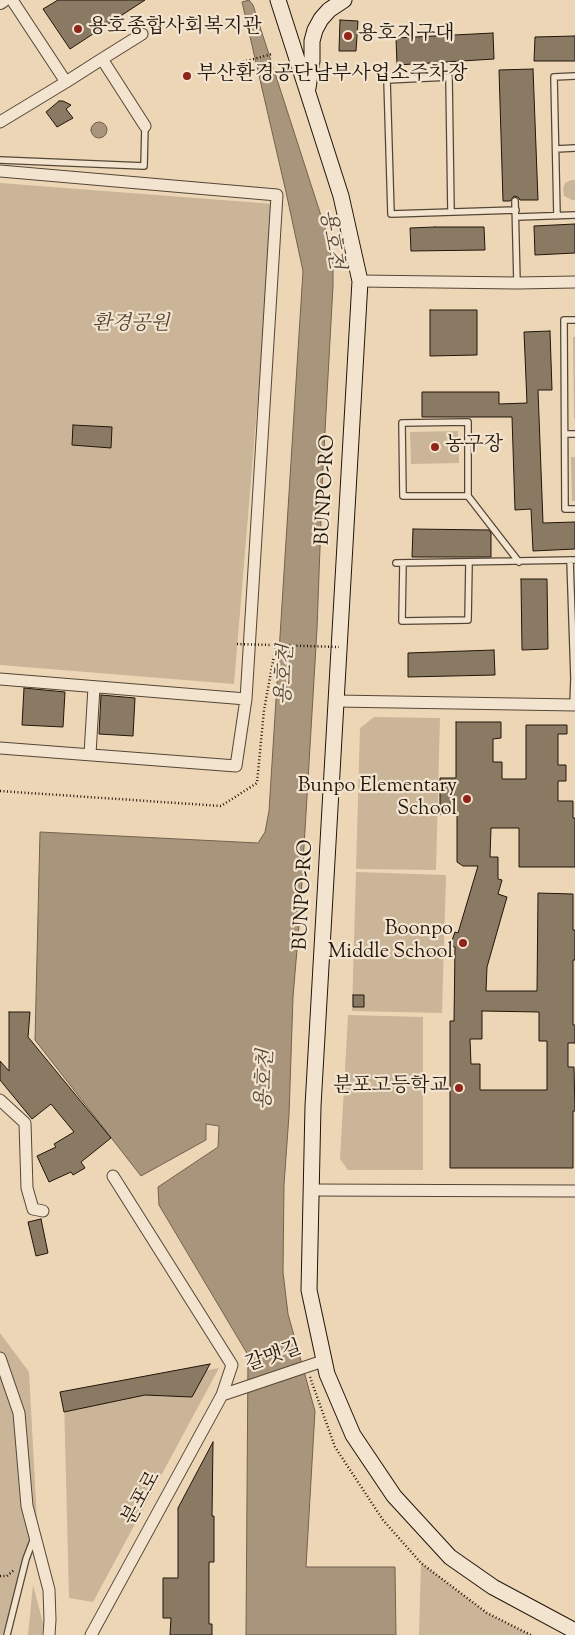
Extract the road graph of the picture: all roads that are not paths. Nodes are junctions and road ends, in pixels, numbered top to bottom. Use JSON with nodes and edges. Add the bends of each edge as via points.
{"nodes":[{"id":1,"x":3,"y":0,"type":"edge"},
{"id":2,"x":12,"y":0,"type":"edge"},
{"id":3,"x":278,"y":0,"type":"edge"},
{"id":4,"x":344,"y":0,"type":"edge"},
{"id":5,"x":0,"y":2,"type":"edge"},
{"id":6,"x":142,"y":34,"type":"dead end"},
{"id":7,"x":102,"y":59,"type":"junction"},
{"id":8,"x":575,"y":76,"type":"edge"},
{"id":9,"x":66,"y":82,"type":"junction"},
{"id":10,"x":308,"y":92,"type":"junction"},
{"id":11,"x":0,"y":122,"type":"edge"},
{"id":12,"x":145,"y":126,"type":"joint"},
{"id":13,"x":575,"y":148,"type":"edge"},
{"id":14,"x":556,"y":149,"type":"junction"},
{"id":15,"x":0,"y":160,"type":"edge"},
{"id":16,"x":0,"y":171,"type":"edge"},
{"id":17,"x":516,"y":201,"type":"dead end"},
{"id":18,"x":451,"y":212,"type":"junction"},
{"id":19,"x":516,"y":214,"type":"junction"},
{"id":20,"x":575,"y":215,"type":"edge"},
{"id":21,"x":557,"y":216,"type":"junction"},
{"id":22,"x":360,"y":281,"type":"junction"},
{"id":23,"x":575,"y":282,"type":"edge"},
{"id":24,"x":517,"y":283,"type":"junction"},
{"id":25,"x":575,"y":320,"type":"edge"},
{"id":26,"x":565,"y":434,"type":"junction"},
{"id":27,"x":575,"y":434,"type":"edge"},
{"id":28,"x":468,"y":496,"type":"junction"},
{"id":29,"x":575,"y":509,"type":"edge"},
{"id":30,"x":573,"y":560,"type":"edge"},
{"id":31,"x":518,"y":562,"type":"junction"},
{"id":32,"x":469,"y":563,"type":"junction"},
{"id":33,"x":574,"y":678,"type":"edge"},
{"id":34,"x":0,"y":680,"type":"edge"},
{"id":35,"x":94,"y":687,"type":"junction"},
{"id":36,"x":246,"y":699,"type":"junction"},
{"id":37,"x":336,"y":701,"type":"junction"},
{"id":38,"x":574,"y":705,"type":"edge"},
{"id":39,"x":0,"y":748,"type":"edge"},
{"id":40,"x":90,"y":754,"type":"junction"},
{"id":41,"x":0,"y":1100,"type":"edge"},
{"id":42,"x":113,"y":1176,"type":"dead end"},
{"id":43,"x":311,"y":1190,"type":"junction"},
{"id":44,"x":575,"y":1191,"type":"edge"},
{"id":45,"x":43,"y":1211,"type":"dead end"},
{"id":46,"x":0,"y":1358,"type":"edge"},
{"id":47,"x":323,"y":1362,"type":"junction"},
{"id":48,"x":222,"y":1395,"type":"junction"},
{"id":49,"x":34,"y":1536,"type":"junction"},
{"id":50,"x":575,"y":1631,"type":"edge"},
{"id":51,"x":7,"y":1635,"type":"edge"},
{"id":52,"x":49,"y":1635,"type":"edge"},
{"id":53,"x":91,"y":1635,"type":"edge"}],
"edges":[{"from":1,"to":5,"type":"street"},
{"from":2,"to":9,"type":"street"},
{"from":3,"to":10,"type":"main road","name":"BUNPO-RO"},
{"from":4,"to":10,"type":"main road","via":[[329,10],[315,30]]},
{"from":6,"to":7,"type":"street"},
{"from":7,"to":9,"type":"street"},
{"from":7,"to":12,"type":"street"},
{"from":8,"to":14,"type":"lane","via":[[554,77]]},
{"from":9,"to":11,"type":"street"},
{"from":10,"to":22,"type":"main road","name":"BUNPO-RO","via":[[341,196]]},
{"from":12,"to":15,"type":"lane","via":[[144,166]]},
{"from":13,"to":14,"type":"lane"},
{"from":14,"to":21,"type":"lane"},
{"from":16,"to":36,"type":"street","via":[[277,195]]},
{"from":17,"to":19,"type":"lane"},
{"from":18,"to":18,"type":"lane","via":[[390,214],[387,80],[449,77]]},
{"from":18,"to":19,"type":"lane"},
{"from":19,"to":21,"type":"lane"},
{"from":19,"to":24,"type":"lane"},
{"from":20,"to":21,"type":"lane"},
{"from":22,"to":24,"type":"street"},
{"from":22,"to":37,"type":"main road","name":"BUNPO-RO"},
{"from":23,"to":24,"type":"street"},
{"from":25,"to":26,"type":"lane","via":[[564,320]]},
{"from":26,"to":27,"type":"lane"},
{"from":26,"to":29,"type":"lane","via":[[565,509]]},
{"from":28,"to":28,"type":"lane","via":[[403,496],[402,423],[468,422]]},
{"from":28,"to":31,"type":"lane"},
{"from":30,"to":31,"type":"lane"},
{"from":30,"to":33,"type":"lane"},
{"from":31,"to":32,"type":"lane"},
{"from":32,"to":32,"type":"lane","via":[[399,563],[402,621],[468,620]]},
{"from":33,"to":38,"type":"lane"},
{"from":34,"to":35,"type":"street"},
{"from":35,"to":36,"type":"street"},
{"from":35,"to":40,"type":"street"},
{"from":36,"to":40,"type":"street","via":[[236,766]]},
{"from":37,"to":38,"type":"street"},
{"from":37,"to":43,"type":"main road","name":"BUNPO-RO"},
{"from":39,"to":40,"type":"street"},
{"from":41,"to":45,"type":"street","via":[[25,1123],[27,1188],[33,1209]]},
{"from":42,"to":48,"type":"street","name":"분포로","via":[[232,1365]]},
{"from":43,"to":44,"type":"street"},
{"from":43,"to":47,"type":"main road","name":"BUNPO-RO","via":[[309,1290]]},
{"from":46,"to":49,"type":"street","via":[[19,1413],[27,1506]]},
{"from":47,"to":48,"type":"street","name":"갈맷길"},
{"from":47,"to":50,"type":"main road","name":"BUNPO-RO","via":[[353,1435],[394,1496],[450,1557],[493,1587]]},
{"from":48,"to":53,"type":"street","name":"분포로"},
{"from":49,"to":51,"type":"lane"},
{"from":49,"to":52,"type":"street","via":[[49,1590]]}]}
